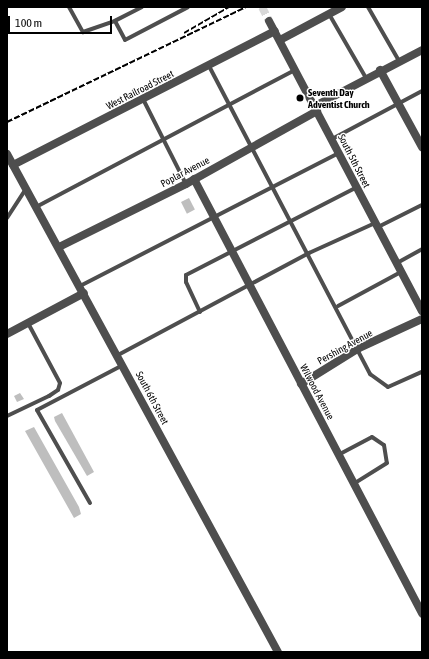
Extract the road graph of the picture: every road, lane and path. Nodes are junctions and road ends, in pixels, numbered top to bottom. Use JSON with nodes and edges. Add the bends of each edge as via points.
{"nodes":[{"id":1,"x":69,"y":7,"type":"edge"},
{"id":2,"x":142,"y":7,"type":"edge"},
{"id":3,"x":342,"y":7,"type":"edge"},
{"id":4,"x":368,"y":7,"type":"edge"},
{"id":5,"x":187,"y":8,"type":"edge"},
{"id":6,"x":329,"y":14,"type":"junction"},
{"id":7,"x":115,"y":21,"type":"junction"},
{"id":8,"x":269,"y":21,"type":"tunnel mouth"},
{"id":9,"x":275,"y":31,"type":"junction"},
{"id":10,"x":280,"y":40,"type":"junction"},
{"id":11,"x":422,"y":50,"type":"edge"},
{"id":12,"x":399,"y":61,"type":"junction"},
{"id":13,"x":209,"y":66,"type":"junction"},
{"id":14,"x":295,"y":70,"type":"junction"},
{"id":15,"x":380,"y":70,"type":"junction"},
{"id":16,"x":366,"y":78,"type":"junction"},
{"id":17,"x":422,"y":91,"type":"edge"},
{"id":18,"x":143,"y":99,"type":"junction"},
{"id":19,"x":398,"y":104,"type":"junction"},
{"id":20,"x":230,"y":106,"type":"junction"},
{"id":21,"x":316,"y":108,"type":"junction"},
{"id":22,"x":166,"y":140,"type":"junction"},
{"id":23,"x":332,"y":140,"type":"junction"},
{"id":24,"x":253,"y":147,"type":"junction"},
{"id":25,"x":422,"y":147,"type":"edge"},
{"id":26,"x":339,"y":153,"type":"junction"},
{"id":27,"x":7,"y":154,"type":"edge"},
{"id":28,"x":13,"y":165,"type":"junction"},
{"id":29,"x":194,"y":179,"type":"junction"},
{"id":30,"x":186,"y":184,"type":"junction"},
{"id":31,"x":273,"y":184,"type":"junction"},
{"id":32,"x":356,"y":187,"type":"junction"},
{"id":33,"x":26,"y":189,"type":"junction"},
{"id":34,"x":422,"y":205,"type":"edge"},
{"id":35,"x":36,"y":207,"type":"junction"},
{"id":36,"x":7,"y":218,"type":"edge"},
{"id":37,"x":216,"y":219,"type":"junction"},
{"id":38,"x":293,"y":222,"type":"junction"},
{"id":39,"x":376,"y":225,"type":"junction"},
{"id":40,"x":59,"y":247,"type":"junction"},
{"id":41,"x":422,"y":249,"type":"edge"},
{"id":42,"x":233,"y":252,"type":"junction"},
{"id":43,"x":309,"y":253,"type":"junction"},
{"id":44,"x":396,"y":263,"type":"junction"},
{"id":45,"x":402,"y":272,"type":"junction"},
{"id":46,"x":80,"y":286,"type":"junction"},
{"id":47,"x":251,"y":286,"type":"junction"},
{"id":48,"x":84,"y":293,"type":"junction"},
{"id":49,"x":419,"y":297,"type":"edge"},
{"id":50,"x":338,"y":306,"type":"junction"},
{"id":51,"x":422,"y":311,"type":"edge"},
{"id":52,"x":200,"y":312,"type":"junction"},
{"id":53,"x":422,"y":319,"type":"edge"},
{"id":54,"x":28,"y":323,"type":"junction"},
{"id":55,"x":7,"y":334,"type":"edge"},
{"id":56,"x":359,"y":348,"type":"junction"},
{"id":57,"x":118,"y":355,"type":"junction"},
{"id":58,"x":123,"y":364,"type":"junction"},
{"id":59,"x":422,"y":372,"type":"edge"},
{"id":60,"x":301,"y":384,"type":"junction"},
{"id":61,"x":7,"y":416,"type":"edge"},
{"id":62,"x":338,"y":455,"type":"junction"},
{"id":63,"x":354,"y":484,"type":"junction"},
{"id":64,"x":90,"y":503,"type":"dead end"},
{"id":65,"x":422,"y":614,"type":"edge"},
{"id":66,"x":278,"y":652,"type":"edge"}],
"edges":[{"from":1,"to":7,"type":"lane","via":[[83,32]]},
{"from":2,"to":7,"type":"lane"},
{"from":3,"to":6,"type":"street"},
{"from":4,"to":12,"type":"lane"},
{"from":5,"to":7,"type":"lane","via":[[125,40]]},
{"from":6,"to":10,"type":"street"},
{"from":6,"to":16,"type":"lane"},
{"from":8,"to":9,"type":"street","name":"South 5th Street"},
{"from":9,"to":10,"type":"street","name":"South 5th Street"},
{"from":9,"to":13,"type":"street","name":"West Railroad Street"},
{"from":10,"to":14,"type":"street","name":"South 5th Street"},
{"from":11,"to":12,"type":"street","name":"Poplar Avenue"},
{"from":12,"to":15,"type":"street","name":"Poplar Avenue"},
{"from":13,"to":18,"type":"street","name":"West Railroad Street"},
{"from":13,"to":20,"type":"lane"},
{"from":14,"to":20,"type":"lane"},
{"from":14,"to":21,"type":"street","name":"South 5th Street"},
{"from":15,"to":16,"type":"street","name":"Poplar Avenue"},
{"from":15,"to":19,"type":"street"},
{"from":16,"to":21,"type":"street","name":"Poplar Avenue"},
{"from":17,"to":19,"type":"lane"},
{"from":18,"to":22,"type":"lane"},
{"from":18,"to":28,"type":"street","name":"West Railroad Street"},
{"from":19,"to":23,"type":"lane"},
{"from":19,"to":25,"type":"street"},
{"from":20,"to":22,"type":"lane"},
{"from":20,"to":24,"type":"lane"},
{"from":21,"to":23,"type":"street","name":"South 5th Street"},
{"from":21,"to":24,"type":"street","name":"Poplar Avenue"},
{"from":22,"to":30,"type":"lane"},
{"from":22,"to":35,"type":"lane"},
{"from":23,"to":26,"type":"street","name":"South 5th Street"},
{"from":24,"to":29,"type":"street","name":"Poplar Avenue"},
{"from":24,"to":31,"type":"lane"},
{"from":26,"to":31,"type":"lane"},
{"from":26,"to":32,"type":"street","name":"South 5th Street"},
{"from":27,"to":28,"type":"street","name":"South 6th Street"},
{"from":28,"to":33,"type":"street","name":"South 6th Street"},
{"from":29,"to":30,"type":"street","name":"Poplar Avenue"},
{"from":29,"to":37,"type":"street","name":"Wilwood Avenue"},
{"from":30,"to":40,"type":"street","name":"Poplar Avenue"},
{"from":31,"to":37,"type":"lane"},
{"from":31,"to":38,"type":"lane"},
{"from":32,"to":38,"type":"lane"},
{"from":32,"to":39,"type":"street","name":"South 5th Street"},
{"from":33,"to":35,"type":"street","name":"South 6th Street"},
{"from":33,"to":36,"type":"lane"},
{"from":34,"to":39,"type":"lane"},
{"from":35,"to":40,"type":"street","name":"South 6th Street"},
{"from":37,"to":42,"type":"street","name":"Wilwood Avenue"},
{"from":37,"to":46,"type":"lane"},
{"from":38,"to":42,"type":"lane"},
{"from":38,"to":43,"type":"lane"},
{"from":39,"to":43,"type":"lane"},
{"from":39,"to":44,"type":"street","name":"South 5th Street"},
{"from":40,"to":46,"type":"street","name":"South 6th Street"},
{"from":41,"to":44,"type":"lane"},
{"from":42,"to":47,"type":"street","name":"Wilwood Avenue"},
{"from":42,"to":52,"type":"lane","via":[[186,275],[186,282]]},
{"from":43,"to":47,"type":"lane"},
{"from":43,"to":50,"type":"lane"},
{"from":44,"to":45,"type":"street","name":"South 5th Street"},
{"from":45,"to":49,"type":"street","name":"South 5th Street"},
{"from":45,"to":50,"type":"lane"},
{"from":46,"to":48,"type":"street","name":"South 6th Street"},
{"from":47,"to":52,"type":"lane"},
{"from":47,"to":60,"type":"street","name":"Wilwood Avenue"},
{"from":48,"to":54,"type":"street"},
{"from":48,"to":57,"type":"street","name":"South 6th Street"},
{"from":49,"to":51,"type":"street","name":"South 5th Street"},
{"from":50,"to":56,"type":"lane"},
{"from":52,"to":57,"type":"lane"},
{"from":53,"to":56,"type":"street","name":"Pershing Avenue"},
{"from":54,"to":55,"type":"street"},
{"from":54,"to":61,"type":"lane","via":[[60,383],[58,390],[49,396]]},
{"from":56,"to":59,"type":"lane","via":[[370,374],[383,386],[396,385]]},
{"from":56,"to":60,"type":"street","name":"Pershing Avenue"},
{"from":57,"to":58,"type":"street","name":"South 6th Street"},
{"from":58,"to":64,"type":"lane","via":[[37,410]]},
{"from":58,"to":66,"type":"street","name":"South 6th Street"},
{"from":60,"to":62,"type":"street","name":"Wilwood Avenue"},
{"from":62,"to":63,"type":"street","name":"Wilwood Avenue"},
{"from":62,"to":63,"type":"lane","via":[[372,437],[384,445],[387,463]]},
{"from":63,"to":65,"type":"street","name":"Wilwood Avenue"}]}
